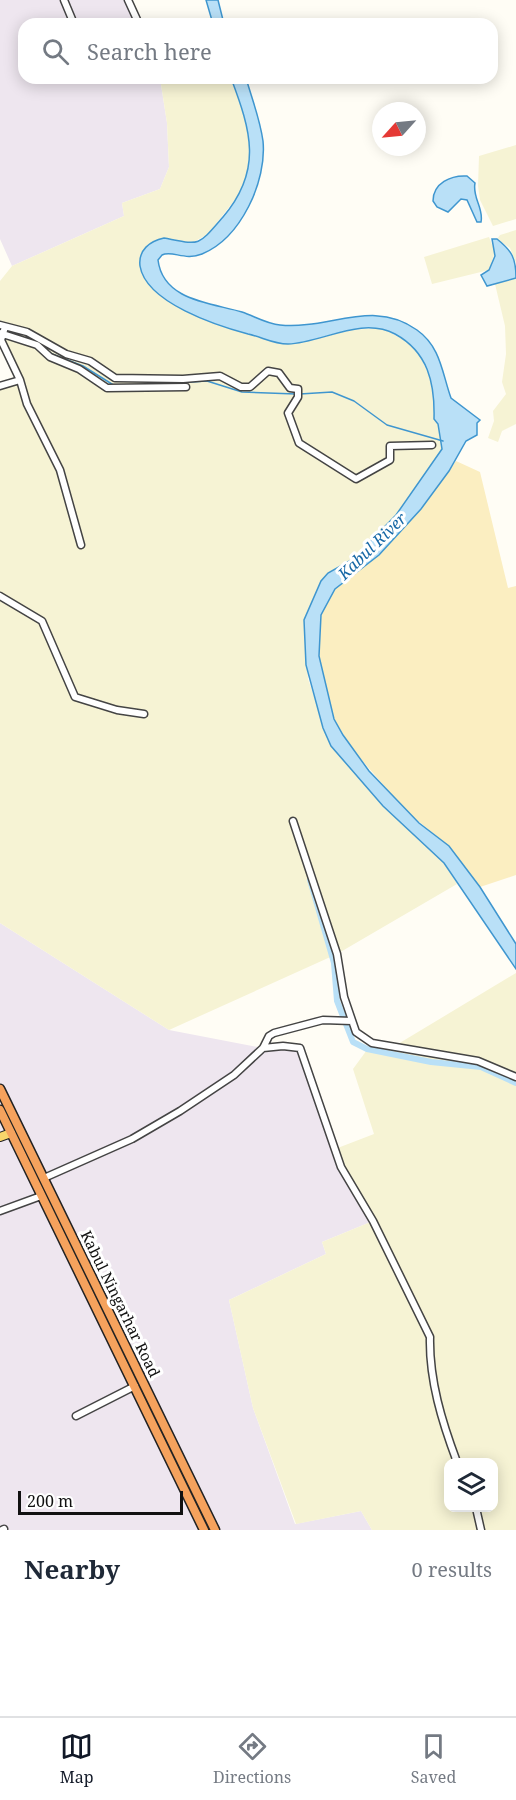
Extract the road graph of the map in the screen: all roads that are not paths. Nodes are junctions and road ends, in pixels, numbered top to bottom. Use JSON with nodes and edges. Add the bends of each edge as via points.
{"nodes":[{"id":1,"x":64,"y":0,"type":"edge"},
{"id":2,"x":128,"y":0,"type":"edge"},
{"id":3,"x":72,"y":18,"type":"edge"},
{"id":4,"x":136,"y":18,"type":"edge"},
{"id":5,"x":2,"y":326,"type":"edge"},
{"id":6,"x":1,"y":337,"type":"edge"},
{"id":7,"x":20,"y":380,"type":"junction"},
{"id":8,"x":0,"y":386,"type":"edge"},
{"id":9,"x":186,"y":387,"type":"dead end"},
{"id":10,"x":432,"y":444,"type":"dead end"},
{"id":11,"x":81,"y":545,"type":"dead end"},
{"id":12,"x":0,"y":596,"type":"edge"},
{"id":13,"x":144,"y":714,"type":"dead end"},
{"id":14,"x":293,"y":821,"type":"dead end"},
{"id":15,"x":352,"y":1021,"type":"junction"},
{"id":16,"x":265,"y":1045,"type":"junction"},
{"id":17,"x":516,"y":1077,"type":"edge"},
{"id":18,"x":0,"y":1089,"type":"edge"},
{"id":19,"x":0,"y":1110,"type":"edge"},
{"id":20,"x":11,"y":1133,"type":"junction"},
{"id":21,"x":0,"y":1137,"type":"edge"},
{"id":22,"x":44,"y":1178,"type":"junction"},
{"id":23,"x":41,"y":1196,"type":"junction"},
{"id":24,"x":0,"y":1210,"type":"edge"},
{"id":25,"x":106,"y":1306,"type":"junction"},
{"id":26,"x":98,"y":1310,"type":"junction"},
{"id":27,"x":135,"y":1386,"type":"junction"},
{"id":28,"x":76,"y":1416,"type":"dead end"},
{"id":29,"x":456,"y":1458,"type":"edge"},
{"id":30,"x":477,"y":1512,"type":"edge"},
{"id":31,"x":204,"y":1530,"type":"edge"},
{"id":32,"x":215,"y":1530,"type":"edge"},
{"id":33,"x":481,"y":1530,"type":"edge"}],
"edges":[{"from":1,"to":3,"type":"street"},
{"from":2,"to":4,"type":"street"},
{"from":5,"to":6,"type":"street"},
{"from":5,"to":10,"type":"street","via":[[27,332],[115,378],[220,376],[241,387],[250,387],[268,371],[279,373],[290,388],[297,389],[298,397],[288,413],[299,442],[356,479],[390,460],[390,446]]},
{"from":6,"to":7,"type":"street"},
{"from":6,"to":9,"type":"street","via":[[20,338],[37,345],[50,357],[79,369],[107,388]]},
{"from":7,"to":8,"type":"street"},
{"from":7,"to":11,"type":"street","via":[[27,404],[60,470]]},
{"from":12,"to":13,"type":"street","via":[[42,621],[75,697]]},
{"from":14,"to":15,"type":"street","via":[[337,954]]},
{"from":15,"to":16,"type":"street","via":[[308,1022],[274,1033]]},
{"from":15,"to":17,"type":"street","via":[[356,1032],[372,1043],[478,1061]]},
{"from":16,"to":22,"type":"street","via":[[234,1075],[162,1122]]},
{"from":16,"to":29,"type":"street","via":[[300,1048],[341,1167],[373,1221],[430,1336],[440,1415]]},
{"from":18,"to":22,"type":"highway","name":"Kabul Ningarhar Road"},
{"from":19,"to":20,"type":"highway","name":"Kabul Ningarhar Road"},
{"from":20,"to":21,"type":"main road"},
{"from":20,"to":23,"type":"highway","name":"Kabul Ningarhar Road"},
{"from":22,"to":25,"type":"highway","name":"Kabul Ningarhar Road"},
{"from":23,"to":24,"type":"street"},
{"from":23,"to":26,"type":"highway","name":"Kabul Ningarhar Road"},
{"from":25,"to":26,"type":"highway"},
{"from":25,"to":32,"type":"highway","name":"Kabul Ningarhar Road"},
{"from":26,"to":27,"type":"highway","name":"Kabul Ningarhar Road"},
{"from":27,"to":28,"type":"street"},
{"from":27,"to":31,"type":"highway","name":"Kabul Ningarhar Road"},
{"from":30,"to":33,"type":"street"}]}
